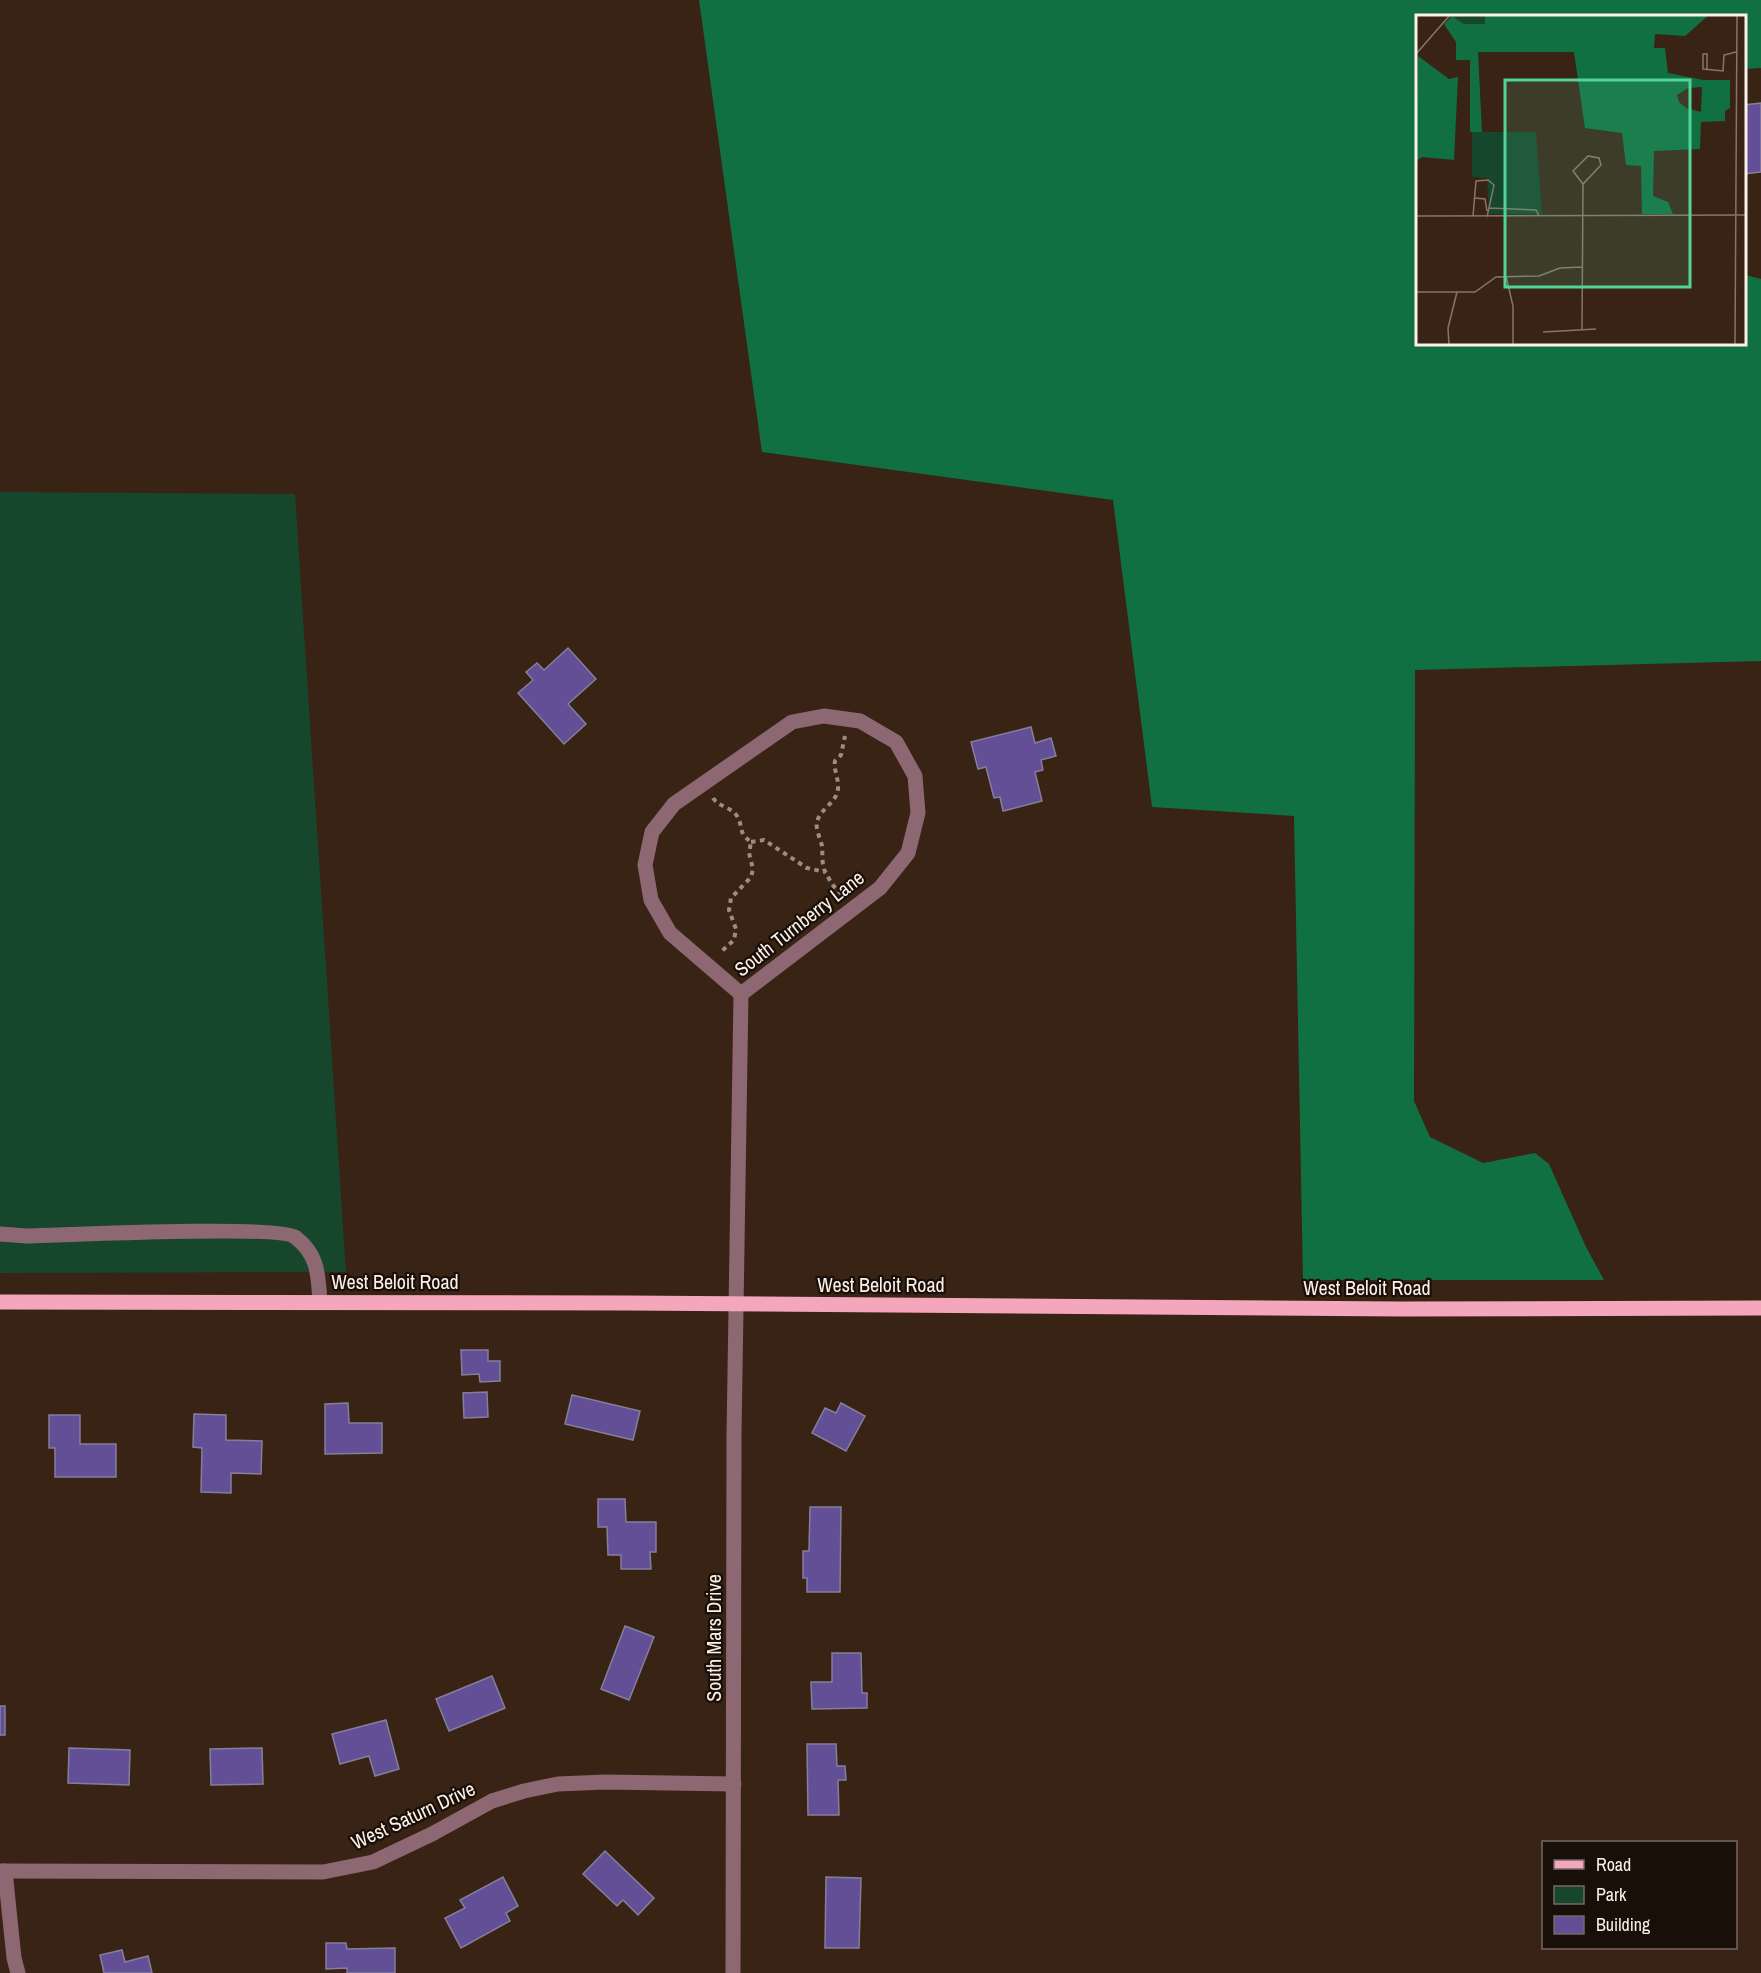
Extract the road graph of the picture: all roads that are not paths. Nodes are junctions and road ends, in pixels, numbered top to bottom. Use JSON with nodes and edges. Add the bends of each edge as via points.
{"nodes":[{"id":1,"x":741,"y":994,"type":"junction"},
{"id":2,"x":0,"y":1234,"type":"edge"},
{"id":3,"x":0,"y":1302,"type":"edge"},
{"id":4,"x":320,"y":1302,"type":"junction"},
{"id":5,"x":736,"y":1304,"type":"junction"},
{"id":6,"x":1761,"y":1308,"type":"edge"},
{"id":7,"x":734,"y":1784,"type":"junction"},
{"id":8,"x":3,"y":1871,"type":"edge"},
{"id":9,"x":18,"y":1973,"type":"edge"},
{"id":10,"x":733,"y":1973,"type":"edge"}],
"edges":[{"from":1,"to":1,"type":"street","name":"South Turnberry Lane","via":[[880,888],[908,853],[918,813],[915,776],[896,742],[860,721],[824,716],[792,722],[674,804],[652,832],[645,866],[651,900],[670,933]]},
{"from":1,"to":5,"type":"street","name":"South Turnberry Lane"},
{"from":2,"to":4,"type":"street","via":[[251,1231],[293,1235],[306,1246],[317,1266]]},
{"from":3,"to":4,"type":"main road","name":"West Beloit Road"},
{"from":4,"to":5,"type":"main road","name":"West Beloit Road"},
{"from":5,"to":6,"type":"main road","name":"West Beloit Road"},
{"from":5,"to":7,"type":"street","name":"South Mars Drive"},
{"from":7,"to":8,"type":"street","name":"West Saturn Drive","via":[[605,1782],[558,1784],[524,1791],[492,1802],[373,1862],[323,1872]]},
{"from":7,"to":10,"type":"street","name":"South Mars Drive"},
{"from":8,"to":9,"type":"street"}]}
